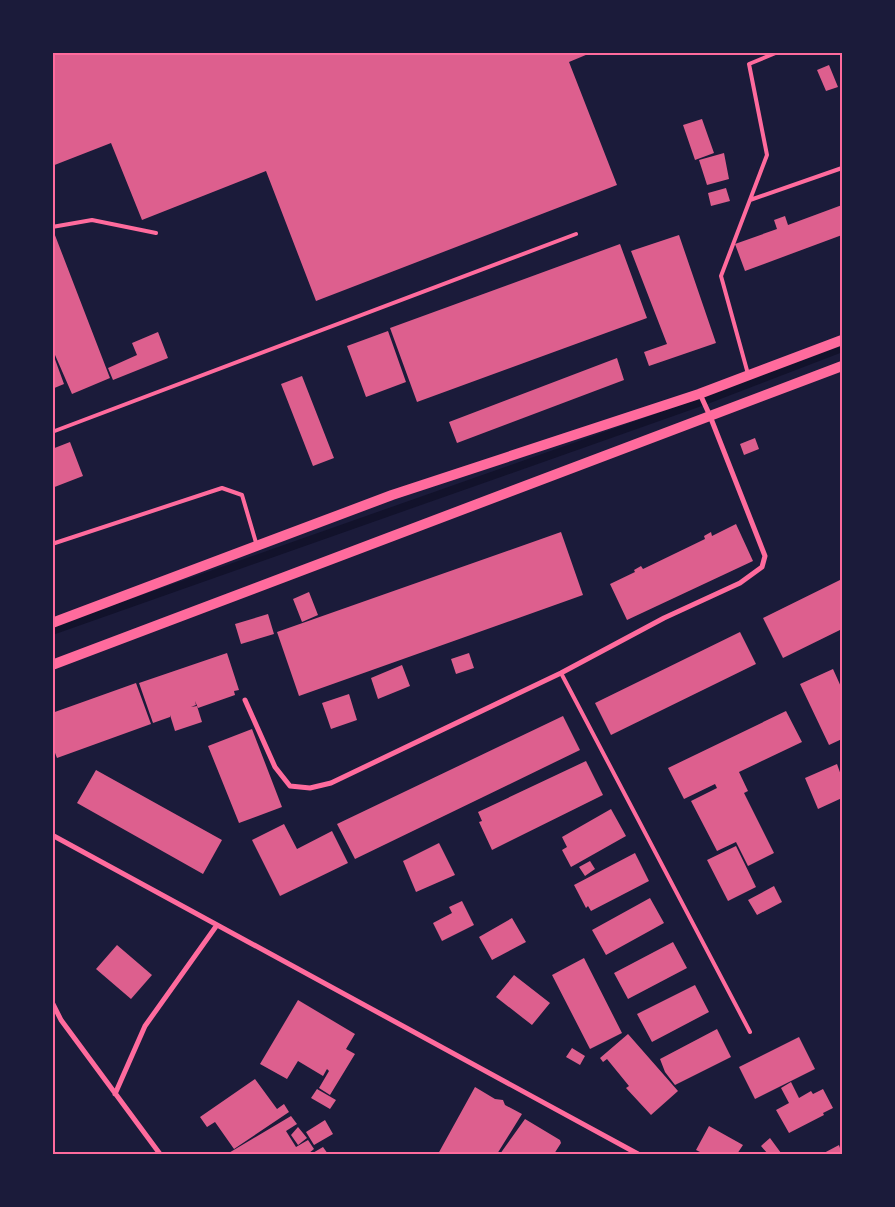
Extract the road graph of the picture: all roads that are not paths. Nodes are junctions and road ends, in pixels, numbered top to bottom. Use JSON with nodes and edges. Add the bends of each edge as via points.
{"nodes":[{"id":1,"x":778,"y":52,"type":"edge"},
{"id":2,"x":842,"y":168,"type":"edge"},
{"id":3,"x":750,"y":200,"type":"junction"},
{"id":4,"x":52,"y":227,"type":"edge"},
{"id":5,"x":156,"y":233,"type":"dead end"},
{"id":6,"x":576,"y":234,"type":"dead end"},
{"id":7,"x":842,"y":340,"type":"edge"},
{"id":8,"x":842,"y":366,"type":"edge"},
{"id":9,"x":748,"y":376,"type":"junction"},
{"id":10,"x":699,"y":394,"type":"junction"},
{"id":11,"x":710,"y":416,"type":"junction"},
{"id":12,"x":52,"y":432,"type":"edge"},
{"id":13,"x":52,"y":544,"type":"edge"},
{"id":14,"x":257,"y":546,"type":"junction"},
{"id":15,"x":52,"y":622,"type":"edge"},
{"id":16,"x":52,"y":665,"type":"edge"},
{"id":17,"x":561,"y":674,"type":"junction"},
{"id":18,"x":245,"y":700,"type":"dead end"},
{"id":19,"x":52,"y":835,"type":"edge"},
{"id":20,"x":217,"y":925,"type":"junction"},
{"id":21,"x":52,"y":1002,"type":"edge"},
{"id":22,"x":750,"y":1032,"type":"dead end"},
{"id":23,"x":115,"y":1094,"type":"junction"},
{"id":24,"x":160,"y":1154,"type":"edge"},
{"id":25,"x":638,"y":1154,"type":"edge"}],
"edges":[{"from":1,"to":3,"type":"lane","via":[[749,64],[767,155]]},
{"from":2,"to":3,"type":"lane"},
{"from":3,"to":9,"type":"lane","via":[[721,276]]},
{"from":4,"to":5,"type":"lane","via":[[92,220]]},
{"from":6,"to":12,"type":"lane"},
{"from":7,"to":9,"type":"main road"},
{"from":8,"to":11,"type":"main road"},
{"from":9,"to":10,"type":"main road"},
{"from":10,"to":11,"type":"street"},
{"from":10,"to":14,"type":"main road","via":[[392,495]]},
{"from":11,"to":16,"type":"main road"},
{"from":11,"to":17,"type":"street","via":[[765,562],[740,583],[664,618]]},
{"from":13,"to":14,"type":"lane","via":[[222,488],[242,495]]},
{"from":14,"to":15,"type":"main road"},
{"from":17,"to":18,"type":"street","via":[[330,783],[310,788],[290,786],[274,767]]},
{"from":17,"to":22,"type":"lane"},
{"from":19,"to":20,"type":"street"},
{"from":20,"to":23,"type":"street","via":[[145,1026]]},
{"from":20,"to":25,"type":"street"},
{"from":21,"to":23,"type":"street","via":[[61,1020]]},
{"from":23,"to":24,"type":"street"}]}
